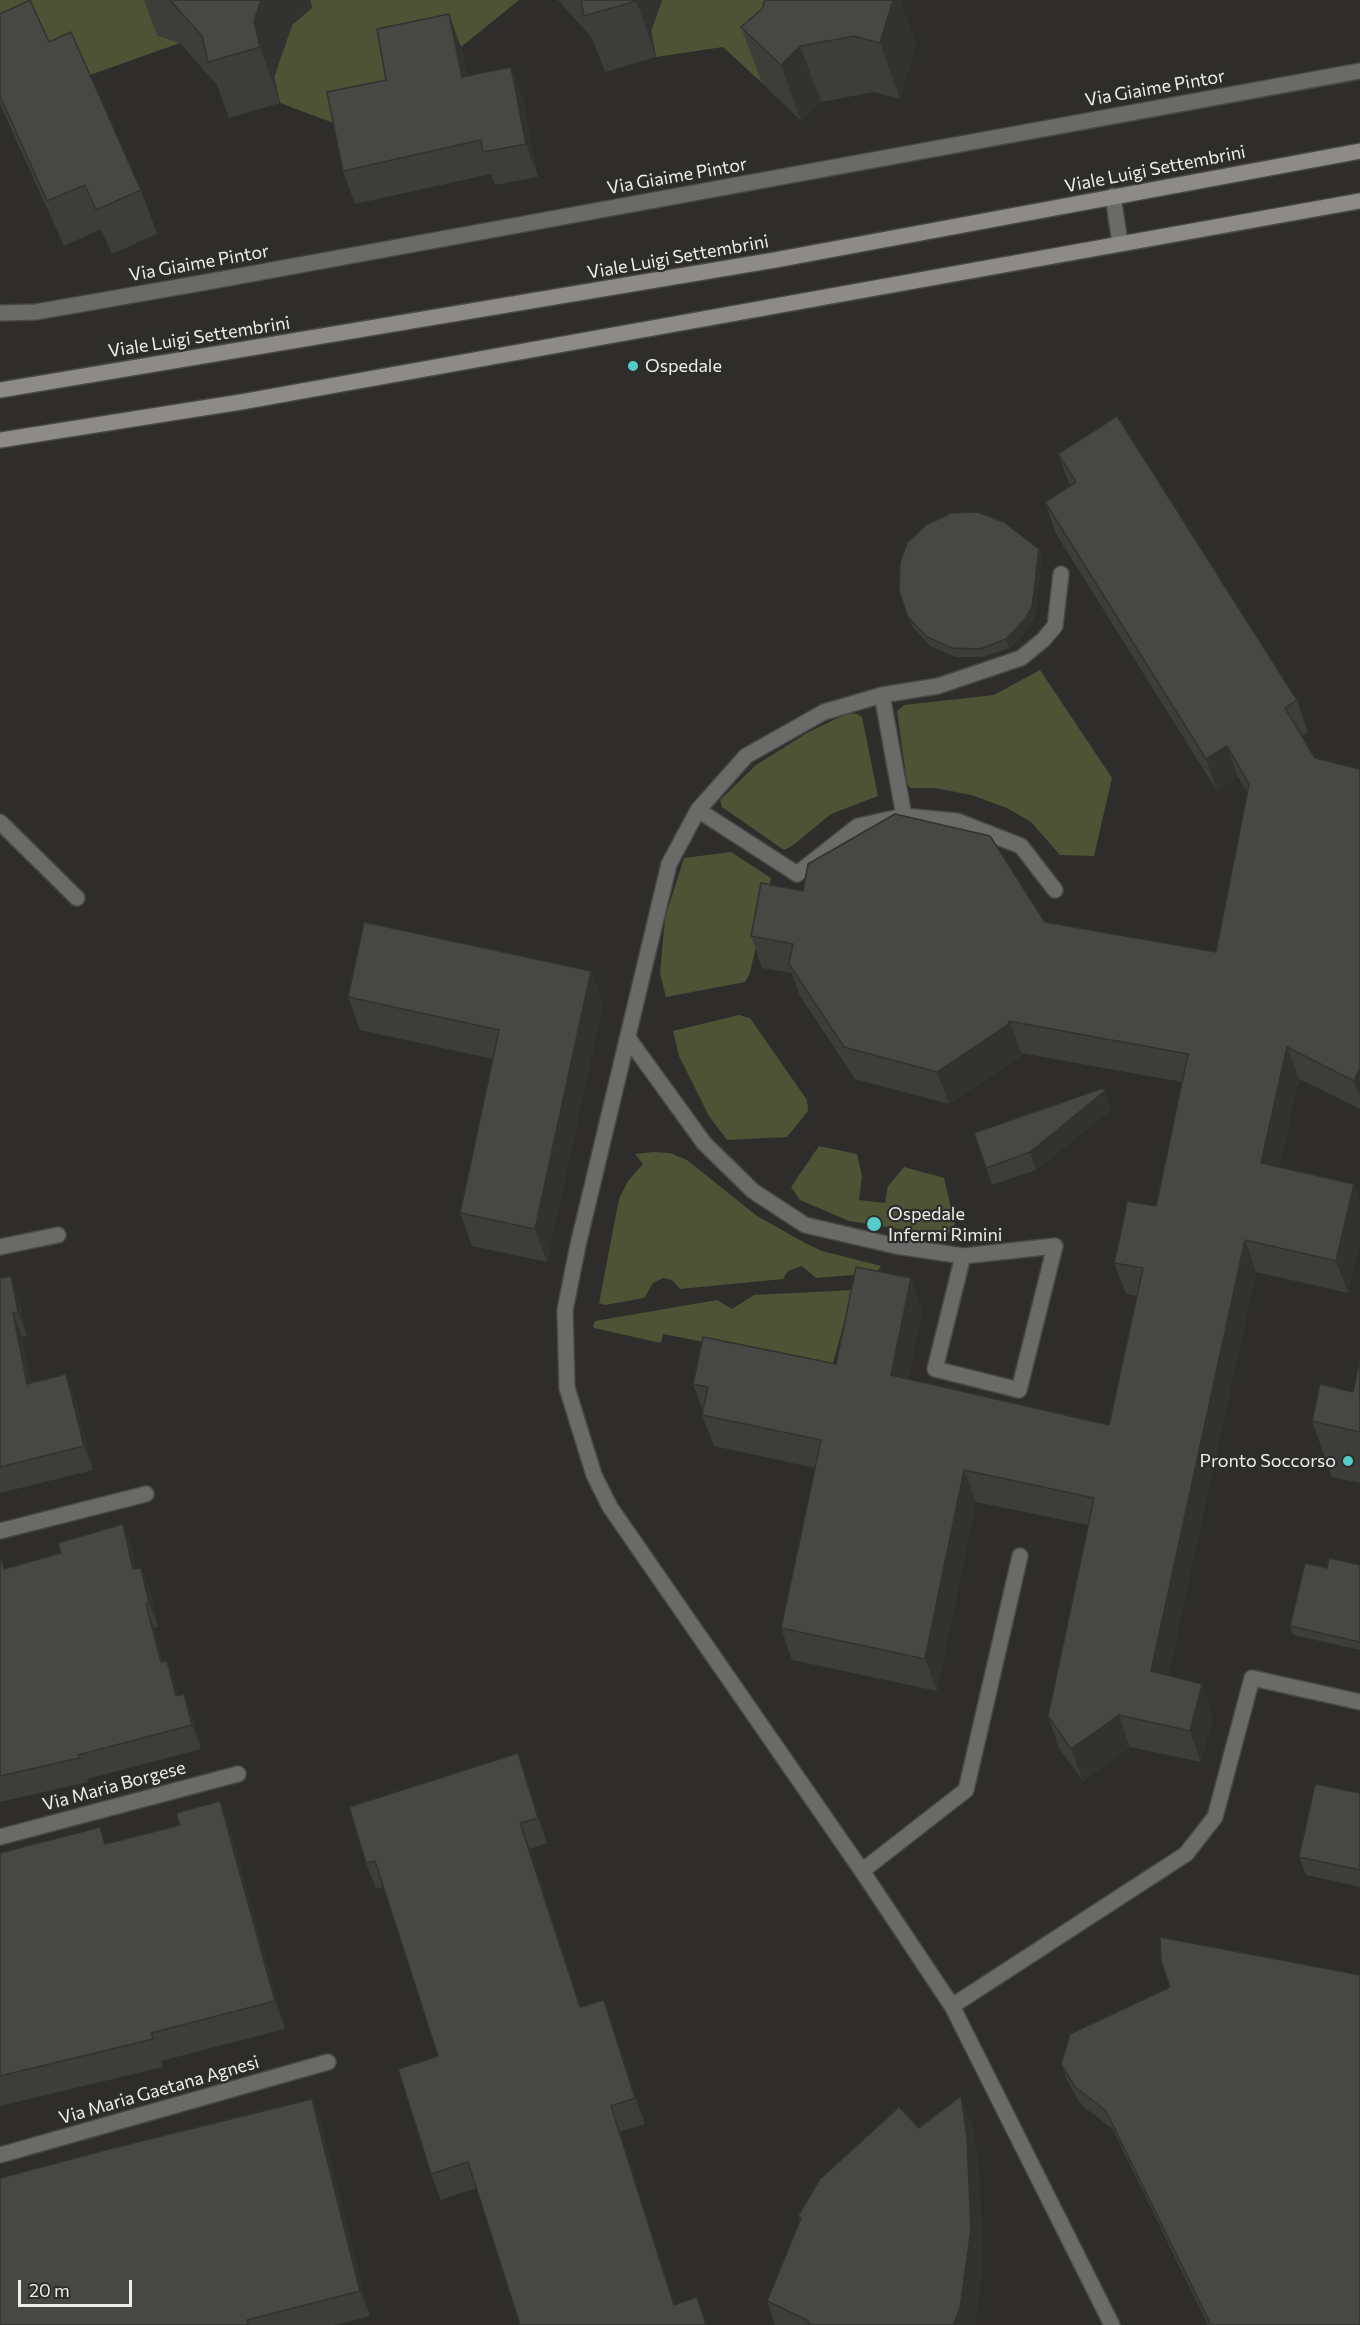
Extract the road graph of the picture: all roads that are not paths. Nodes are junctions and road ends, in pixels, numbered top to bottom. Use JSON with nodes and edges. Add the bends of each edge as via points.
{"nodes":[{"id":1,"x":1360,"y":71,"type":"edge"},
{"id":2,"x":1360,"y":151,"type":"edge"},
{"id":3,"x":1113,"y":196,"type":"junction"},
{"id":4,"x":1360,"y":201,"type":"edge"},
{"id":5,"x":1119,"y":243,"type":"junction"},
{"id":6,"x":0,"y":313,"type":"edge"},
{"id":7,"x":0,"y":390,"type":"edge"},
{"id":8,"x":0,"y":440,"type":"edge"},
{"id":9,"x":1061,"y":574,"type":"dead end"},
{"id":10,"x":882,"y":695,"type":"junction"},
{"id":11,"x":698,"y":810,"type":"junction"},
{"id":12,"x":904,"y":816,"type":"junction"},
{"id":13,"x":0,"y":822,"type":"edge"},
{"id":14,"x":1055,"y":890,"type":"dead end"},
{"id":15,"x":77,"y":898,"type":"dead end"},
{"id":16,"x":628,"y":1038,"type":"junction"},
{"id":17,"x":58,"y":1235,"type":"dead end"},
{"id":18,"x":0,"y":1247,"type":"edge"},
{"id":19,"x":963,"y":1256,"type":"junction"},
{"id":20,"x":146,"y":1494,"type":"dead end"},
{"id":21,"x":0,"y":1531,"type":"edge"},
{"id":22,"x":1020,"y":1556,"type":"dead end"},
{"id":23,"x":1360,"y":1702,"type":"edge"},
{"id":24,"x":238,"y":1774,"type":"dead end"},
{"id":25,"x":0,"y":1837,"type":"edge"},
{"id":26,"x":862,"y":1871,"type":"junction"},
{"id":27,"x":952,"y":2006,"type":"junction"},
{"id":28,"x":328,"y":2062,"type":"dead end"},
{"id":29,"x":0,"y":2155,"type":"edge"},
{"id":30,"x":1112,"y":2325,"type":"edge"}],
"edges":[{"from":1,"to":6,"type":"street","name":"Via Giaime Pintor","via":[[207,282],[36,312]]},
{"from":2,"to":3,"type":"main road","name":"Viale Luigi Settembrini"},
{"from":3,"to":5,"type":"street"},
{"from":3,"to":7,"type":"main road","name":"Viale Luigi Settembrini","via":[[775,260]]},
{"from":4,"to":5,"type":"main road"},
{"from":5,"to":8,"type":"main road","via":[[253,400]]},
{"from":9,"to":10,"type":"street","via":[[1055,626],[1021,658],[938,686]]},
{"from":10,"to":11,"type":"street","via":[[824,712],[746,756]]},
{"from":10,"to":12,"type":"street"},
{"from":11,"to":12,"type":"street","via":[[797,874],[858,826]]},
{"from":11,"to":16,"type":"street","via":[[669,864]]},
{"from":12,"to":14,"type":"street","via":[[957,821],[1022,846]]},
{"from":13,"to":15,"type":"street"},
{"from":16,"to":19,"type":"street","via":[[704,1143],[753,1191],[805,1225],[896,1246]]},
{"from":16,"to":26,"type":"street","via":[[565,1310],[567,1388],[594,1475],[610,1507]]},
{"from":17,"to":18,"type":"street"},
{"from":19,"to":19,"type":"street","via":[[935,1369],[1019,1390],[1055,1246]]},
{"from":20,"to":21,"type":"street"},
{"from":22,"to":26,"type":"street","via":[[966,1790]]},
{"from":23,"to":27,"type":"street","via":[[1252,1678],[1215,1817],[1186,1854]]},
{"from":24,"to":25,"type":"street","name":"Via Maria Borgese"},
{"from":26,"to":27,"type":"street"},
{"from":27,"to":30,"type":"street"},
{"from":28,"to":29,"type":"street","name":"Via Maria Gaetana Agnesi"}]}
